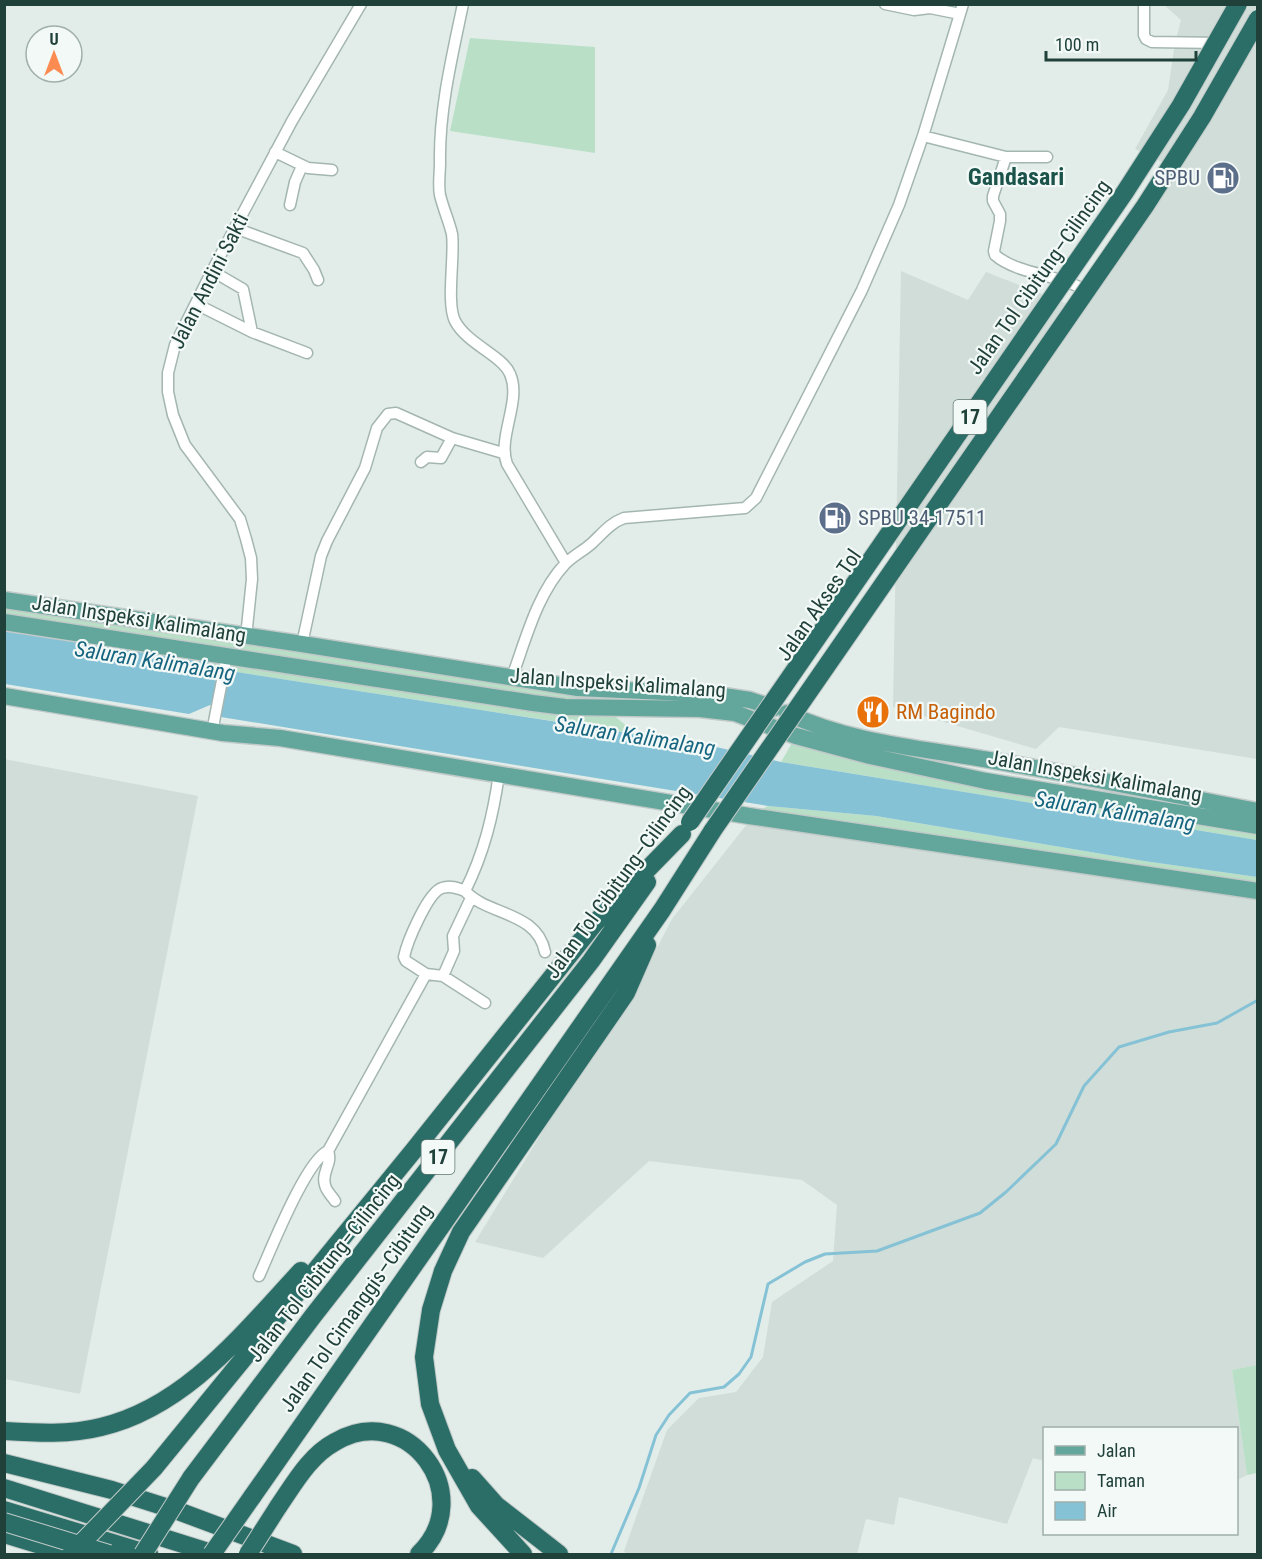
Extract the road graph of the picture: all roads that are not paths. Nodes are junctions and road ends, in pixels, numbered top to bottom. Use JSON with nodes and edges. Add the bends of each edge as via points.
{"nodes":[{"id":1,"x":361,"y":4,"type":"edge"},
{"id":2,"x":463,"y":4,"type":"edge"},
{"id":3,"x":885,"y":4,"type":"edge"},
{"id":4,"x":1144,"y":4,"type":"edge"},
{"id":5,"x":1238,"y":4,"type":"edge"},
{"id":6,"x":1243,"y":4,"type":"edge"},
{"id":7,"x":961,"y":9,"type":"edge"},
{"id":8,"x":1257,"y":10,"type":"edge"},
{"id":9,"x":1254,"y":30,"type":"edge"},
{"id":10,"x":1223,"y":44,"type":"junction"},
{"id":11,"x":1194,"y":108,"type":"junction"},
{"id":12,"x":923,"y":136,"type":"junction"},
{"id":13,"x":275,"y":152,"type":"junction"},
{"id":14,"x":1006,"y":157,"type":"junction"},
{"id":15,"x":1047,"y":157,"type":"dead end"},
{"id":16,"x":302,"y":166,"type":"junction"},
{"id":17,"x":332,"y":170,"type":"dead end"},
{"id":18,"x":290,"y":205,"type":"dead end"},
{"id":19,"x":235,"y":228,"type":"junction"},
{"id":20,"x":212,"y":271,"type":"junction"},
{"id":21,"x":318,"y":280,"type":"dead end"},
{"id":22,"x":1075,"y":284,"type":"junction"},
{"id":23,"x":196,"y":304,"type":"junction"},
{"id":24,"x":252,"y":332,"type":"junction"},
{"id":25,"x":308,"y":353,"type":"dead end"},
{"id":26,"x":452,"y":438,"type":"junction"},
{"id":27,"x":504,"y":453,"type":"junction"},
{"id":28,"x":422,"y":462,"type":"dead end"},
{"id":29,"x":566,"y":563,"type":"junction"},
{"id":30,"x":4,"y":600,"type":"edge"},
{"id":31,"x":4,"y":622,"type":"edge"},
{"id":32,"x":246,"y":637,"type":"junction"},
{"id":33,"x":302,"y":644,"type":"junction"},
{"id":34,"x":226,"y":660,"type":"junction"},
{"id":35,"x":512,"y":677,"type":"junction"},
{"id":36,"x":604,"y":690,"type":"junction"},
{"id":37,"x":4,"y":696,"type":"edge"},
{"id":38,"x":604,"y":707,"type":"junction"},
{"id":39,"x":781,"y":710,"type":"junction"},
{"id":40,"x":212,"y":732,"type":"junction"},
{"id":41,"x":765,"y":733,"type":"junction"},
{"id":42,"x":499,"y":774,"type":"junction"},
{"id":43,"x":1111,"y":784,"type":"junction"},
{"id":44,"x":1107,"y":801,"type":"junction"},
{"id":45,"x":715,"y":805,"type":"junction"},
{"id":46,"x":1257,"y":811,"type":"edge"},
{"id":47,"x":1257,"y":826,"type":"edge"},
{"id":48,"x":686,"y":828,"type":"junction"},
{"id":49,"x":1257,"y":891,"type":"edge"},
{"id":50,"x":468,"y":894,"type":"junction"},
{"id":51,"x":662,"y":910,"type":"junction"},
{"id":52,"x":545,"y":952,"type":"dead end"},
{"id":53,"x":426,"y":974,"type":"junction"},
{"id":54,"x":443,"y":976,"type":"junction"},
{"id":55,"x":485,"y":1003,"type":"dead end"},
{"id":56,"x":414,"y":1150,"type":"junction"},
{"id":57,"x":328,"y":1151,"type":"junction"},
{"id":58,"x":335,"y":1201,"type":"dead end"},
{"id":59,"x":259,"y":1276,"type":"dead end"},
{"id":60,"x":4,"y":1431,"type":"edge"},
{"id":61,"x":447,"y":1450,"type":"junction"},
{"id":62,"x":4,"y":1463,"type":"edge"},
{"id":63,"x":4,"y":1488,"type":"edge"},
{"id":64,"x":4,"y":1510,"type":"edge"},
{"id":65,"x":4,"y":1522,"type":"edge"},
{"id":66,"x":4,"y":1534,"type":"edge"},
{"id":67,"x":4,"y":1544,"type":"edge"},
{"id":68,"x":554,"y":1550,"type":"edge"},
{"id":69,"x":38,"y":1554,"type":"edge"},
{"id":70,"x":71,"y":1554,"type":"edge"},
{"id":71,"x":109,"y":1554,"type":"edge"},
{"id":72,"x":143,"y":1554,"type":"edge"},
{"id":73,"x":148,"y":1554,"type":"edge"},
{"id":74,"x":213,"y":1554,"type":"edge"},
{"id":75,"x":248,"y":1554,"type":"edge"},
{"id":76,"x":293,"y":1554,"type":"edge"},
{"id":77,"x":419,"y":1554,"type":"edge"},
{"id":78,"x":523,"y":1554,"type":"edge"}],
"edges":[{"from":1,"to":13,"type":"street","name":"Jalan Andini Sakti"},
{"from":2,"to":27,"type":"street","via":[[444,94],[440,193],[452,234],[454,318],[468,337],[506,365],[513,383]]},
{"from":3,"to":7,"type":"street","via":[[914,10]]},
{"from":4,"to":10,"type":"street","via":[[1146,39]]},
{"from":5,"to":48,"type":"highway","name":"Jalan Tol Cibitung–Cilincing","number":"17","bridge":true,"via":[[1181,105],[1125,192]]},
{"from":6,"to":10,"type":"main road","name":"Jalan Akses Tol"},
{"from":7,"to":12,"type":"street"},
{"from":8,"to":9,"type":"main road","name":"Jalan Akses Tol"},
{"from":9,"to":11,"type":"main road","name":"Jalan Akses Tol"},
{"from":9,"to":51,"type":"highway","number":"17","bridge":true,"via":[[1145,206],[713,830]]},
{"from":10,"to":11,"type":"main road","name":"Jalan Akses Tol"},
{"from":11,"to":22,"type":"main road","name":"Jalan Akses Tol"},
{"from":12,"to":14,"type":"street"},
{"from":12,"to":29,"type":"street","via":[[899,205],[862,290],[756,498],[746,508],[624,518],[613,522]]},
{"from":13,"to":16,"type":"street"},
{"from":13,"to":19,"type":"street","name":"Jalan Andini Sakti"},
{"from":14,"to":15,"type":"street"},
{"from":14,"to":22,"type":"street","via":[[993,196],[1000,214],[995,255],[1044,276]]},
{"from":16,"to":17,"type":"street"},
{"from":16,"to":18,"type":"street"},
{"from":19,"to":20,"type":"street","name":"Jalan Andini Sakti"},
{"from":19,"to":21,"type":"street","via":[[303,253]]},
{"from":20,"to":23,"type":"street","name":"Jalan Andini Sakti"},
{"from":20,"to":24,"type":"street","via":[[243,289]]},
{"from":22,"to":39,"type":"main road","name":"Jalan Akses Tol"},
{"from":23,"to":24,"type":"street"},
{"from":23,"to":32,"type":"street","name":"Jalan Andini Sakti","via":[[175,345],[168,392],[185,445],[240,519],[251,558]]},
{"from":24,"to":25,"type":"street"},
{"from":26,"to":27,"type":"street"},
{"from":26,"to":28,"type":"street","via":[[441,458],[427,457]]},
{"from":26,"to":33,"type":"street","via":[[396,413],[385,416],[365,468],[321,556]]},
{"from":27,"to":29,"type":"street"},
{"from":29,"to":35,"type":"street","via":[[539,604]]},
{"from":30,"to":32,"type":"main road","name":"Jalan Inspeksi Kalimalang"},
{"from":31,"to":34,"type":"main road","name":"Jalan Inspeksi Kalimalang"},
{"from":32,"to":33,"type":"main road","name":"Jalan Inspeksi Kalimalang"},
{"from":33,"to":35,"type":"main road","name":"Jalan Inspeksi Kalimalang"},
{"from":34,"to":38,"type":"main road","name":"Jalan Inspeksi Kalimalang","via":[[533,703]]},
{"from":34,"to":40,"type":"street"},
{"from":35,"to":36,"type":"main road","name":"Jalan Inspeksi Kalimalang"},
{"from":36,"to":38,"type":"main road"},
{"from":36,"to":39,"type":"main road","name":"Jalan Inspeksi Kalimalang","via":[[710,694]]},
{"from":37,"to":40,"type":"main road"},
{"from":38,"to":41,"type":"main road","name":"Jalan Inspeksi Kalimalang","via":[[735,713]]},
{"from":39,"to":41,"type":"main road","name":"Jalan Akses Tol"},
{"from":39,"to":43,"type":"main road","name":"Jalan Inspeksi Kalimalang","via":[[855,738]]},
{"from":40,"to":42,"type":"main road","via":[[280,738]]},
{"from":41,"to":44,"type":"main road","name":"Jalan Inspeksi Kalimalang","via":[[986,781]]},
{"from":41,"to":45,"type":"main road","name":"Jalan Akses Tol","bridge":true},
{"from":42,"to":45,"type":"main road"},
{"from":42,"to":50,"type":"street","via":[[488,834]]},
{"from":43,"to":44,"type":"main road"},
{"from":43,"to":46,"type":"main road","name":"Jalan Inspeksi Kalimalang"},
{"from":44,"to":47,"type":"main road","name":"Jalan Inspeksi Kalimalang"},
{"from":45,"to":49,"type":"main road"},
{"from":48,"to":56,"type":"highway","via":[[595,923]]},
{"from":48,"to":72,"type":"highway","name":"Jalan Tol Cibitung–Cilincing","number":"17","bridge":true,"via":[[591,960],[191,1478]]},
{"from":50,"to":52,"type":"street","via":[[536,931]]},
{"from":50,"to":53,"type":"street","via":[[456,887],[441,888],[428,902],[404,957]]},
{"from":50,"to":54,"type":"street","via":[[453,936],[454,951]]},
{"from":51,"to":61,"type":"highway","via":[[626,993],[461,1232],[443,1271],[431,1310],[424,1357],[430,1404]]},
{"from":51,"to":74,"type":"highway","name":"Jalan Tol Cimanggis–Cibitung","number":"17","bridge":true},
{"from":53,"to":54,"type":"street"},
{"from":53,"to":57,"type":"street"},
{"from":54,"to":55,"type":"street"},
{"from":56,"to":60,"type":"highway","via":[[240,1337],[179,1392],[130,1418],[102,1427],[71,1432]]},
{"from":56,"to":70,"type":"highway","bridge":true,"via":[[154,1468]]},
{"from":57,"to":58,"type":"street","via":[[330,1161],[324,1183]]},
{"from":57,"to":59,"type":"street","via":[[318,1157],[298,1191]]},
{"from":61,"to":68,"type":"highway","via":[[496,1505]]},
{"from":61,"to":78,"type":"highway","via":[[479,1506]]},
{"from":62,"to":76,"type":"highway","via":[[112,1490]]},
{"from":63,"to":74,"type":"highway"},
{"from":64,"to":73,"type":"highway"},
{"from":65,"to":71,"type":"highway","bridge":true},
{"from":66,"to":70,"type":"highway"},
{"from":67,"to":69,"type":"highway"},
{"from":75,"to":77,"type":"highway","bridge":true,"via":[[308,1465],[334,1442],[361,1432],[402,1439],[423,1454],[437,1476],[439,1519],[426,1548]]}]}
